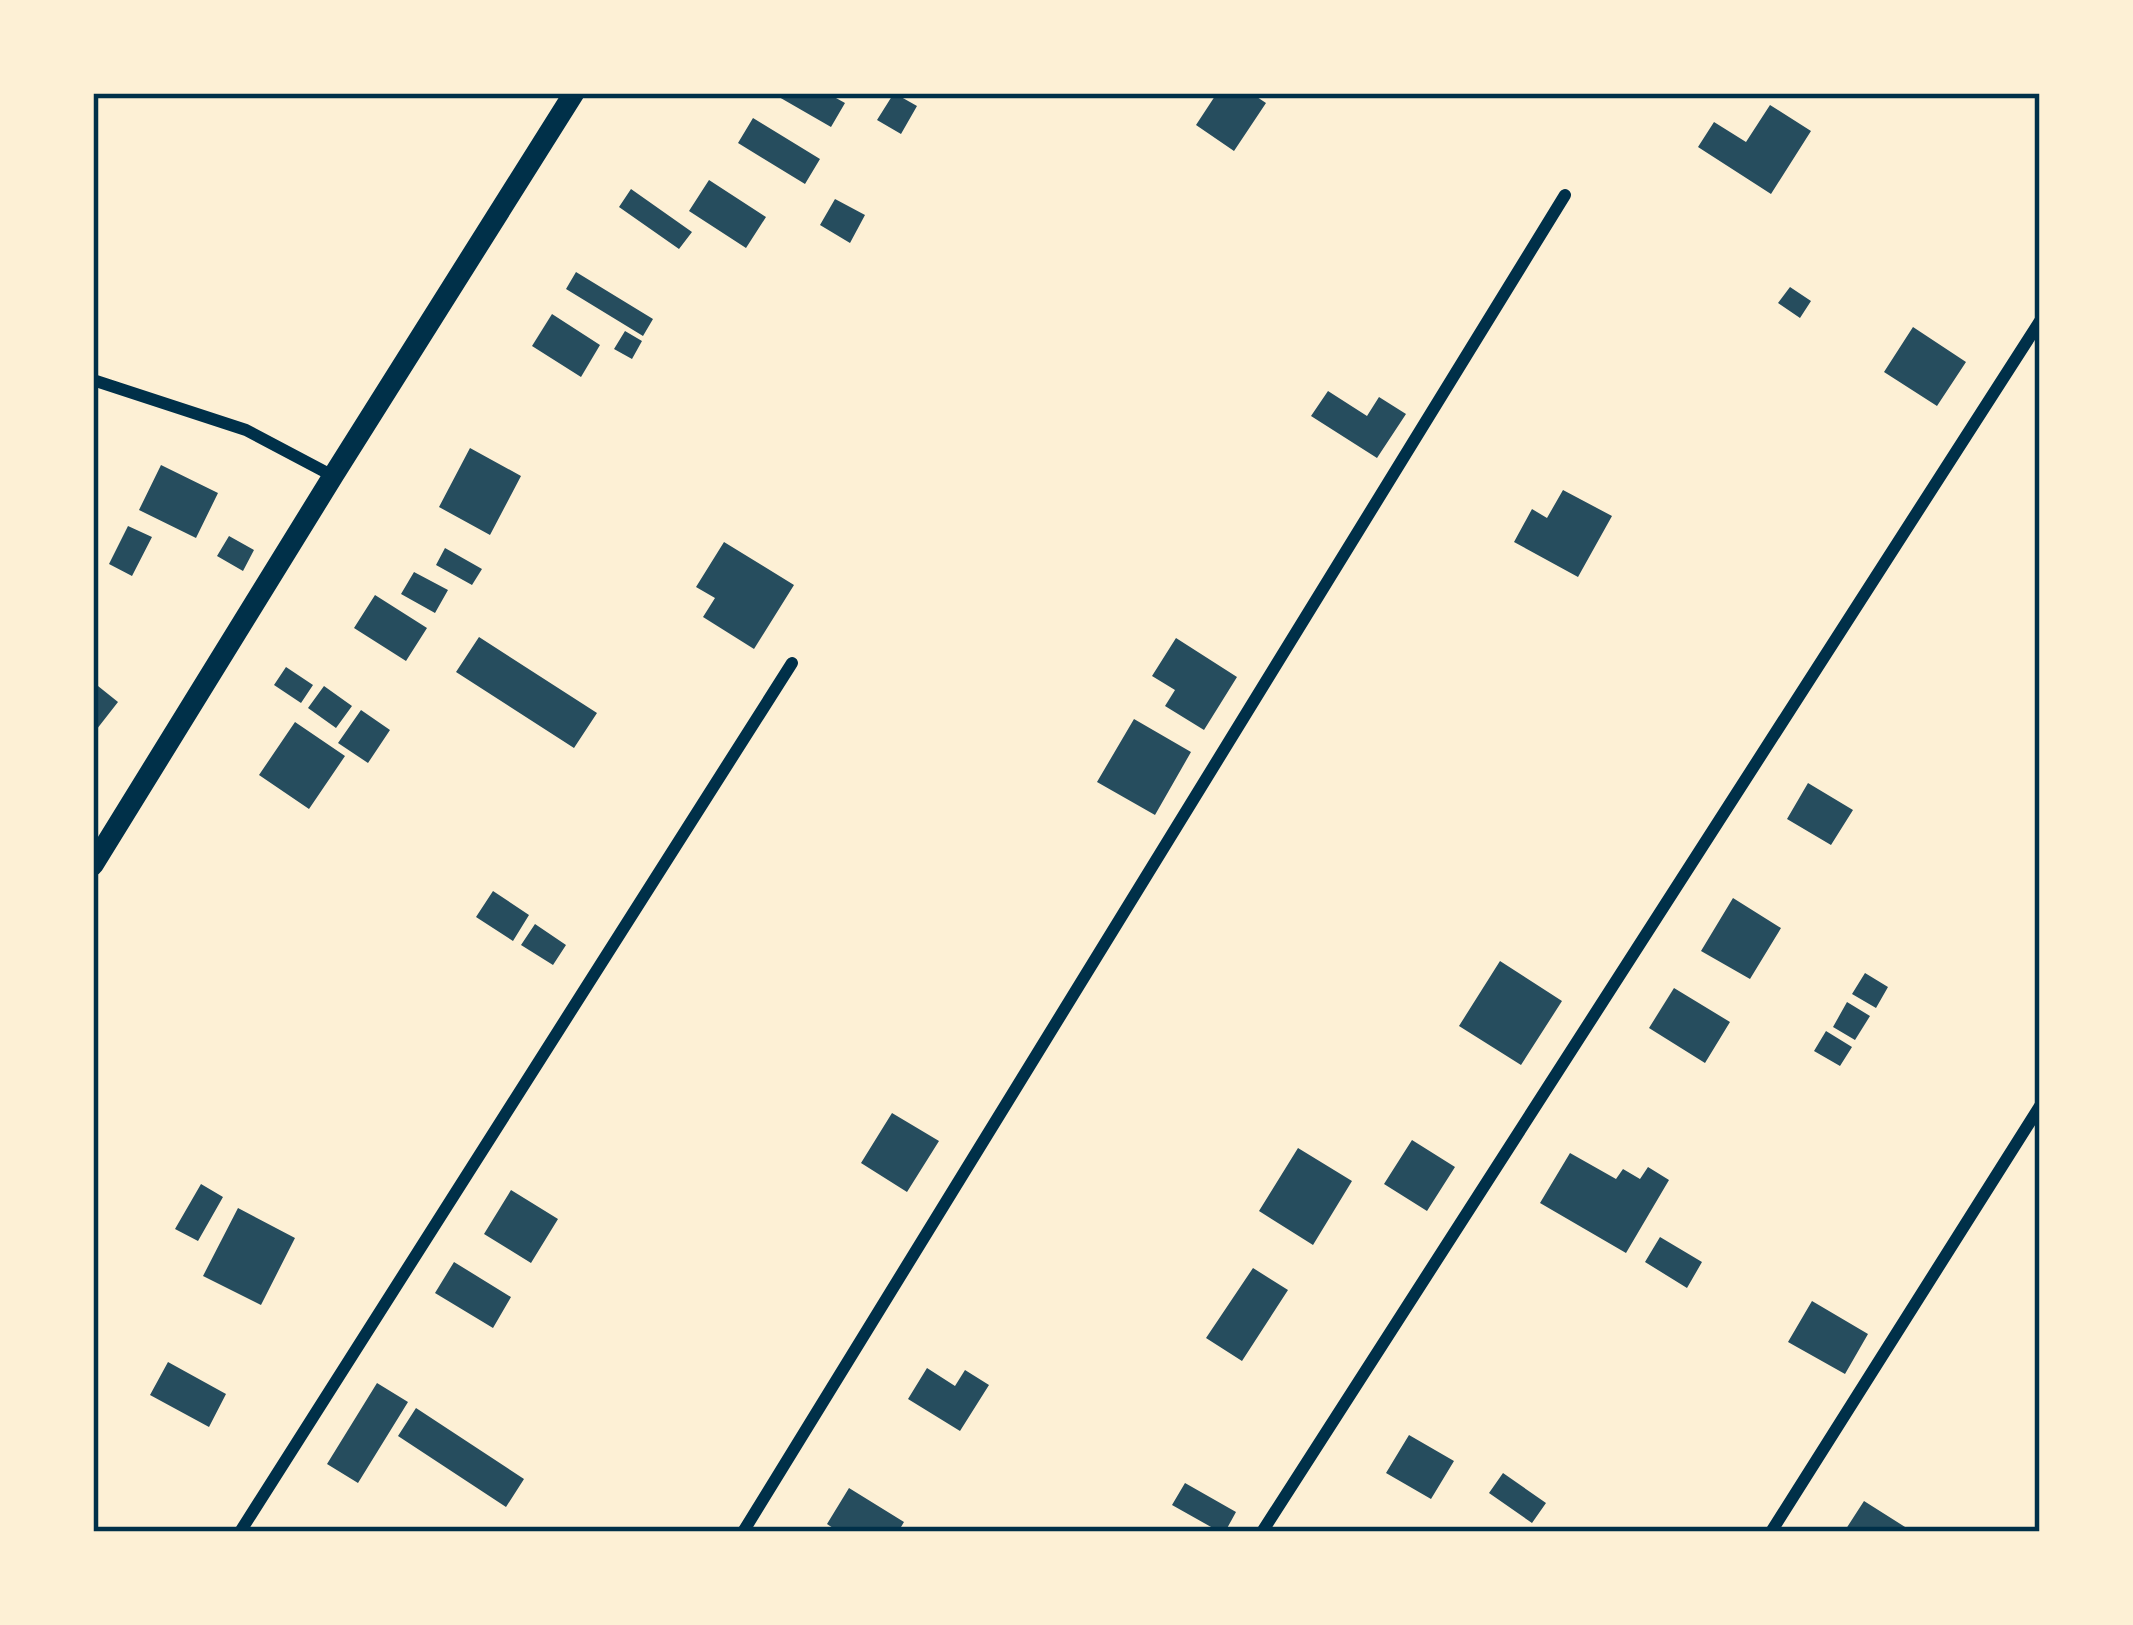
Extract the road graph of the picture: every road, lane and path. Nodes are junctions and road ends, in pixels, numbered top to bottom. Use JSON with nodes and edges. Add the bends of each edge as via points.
{"nodes":[{"id":1,"x":574,"y":93,"type":"edge"},
{"id":2,"x":1565,"y":195,"type":"dead end"},
{"id":3,"x":2040,"y":321,"type":"edge"},
{"id":4,"x":93,"y":380,"type":"edge"},
{"id":5,"x":333,"y":476,"type":"junction"},
{"id":6,"x":792,"y":663,"type":"dead end"},
{"id":7,"x":93,"y":865,"type":"edge"},
{"id":8,"x":2040,"y":1106,"type":"edge"},
{"id":9,"x":240,"y":1532,"type":"edge"},
{"id":10,"x":743,"y":1532,"type":"edge"},
{"id":11,"x":1262,"y":1532,"type":"edge"},
{"id":12,"x":1772,"y":1532,"type":"edge"}],
"edges":[{"from":1,"to":5,"type":"street"},
{"from":2,"to":10,"type":"street"},
{"from":3,"to":11,"type":"street"},
{"from":4,"to":5,"type":"street","via":[[246,430]]},
{"from":5,"to":7,"type":"street"},
{"from":6,"to":9,"type":"street"},
{"from":8,"to":12,"type":"street"}]}
